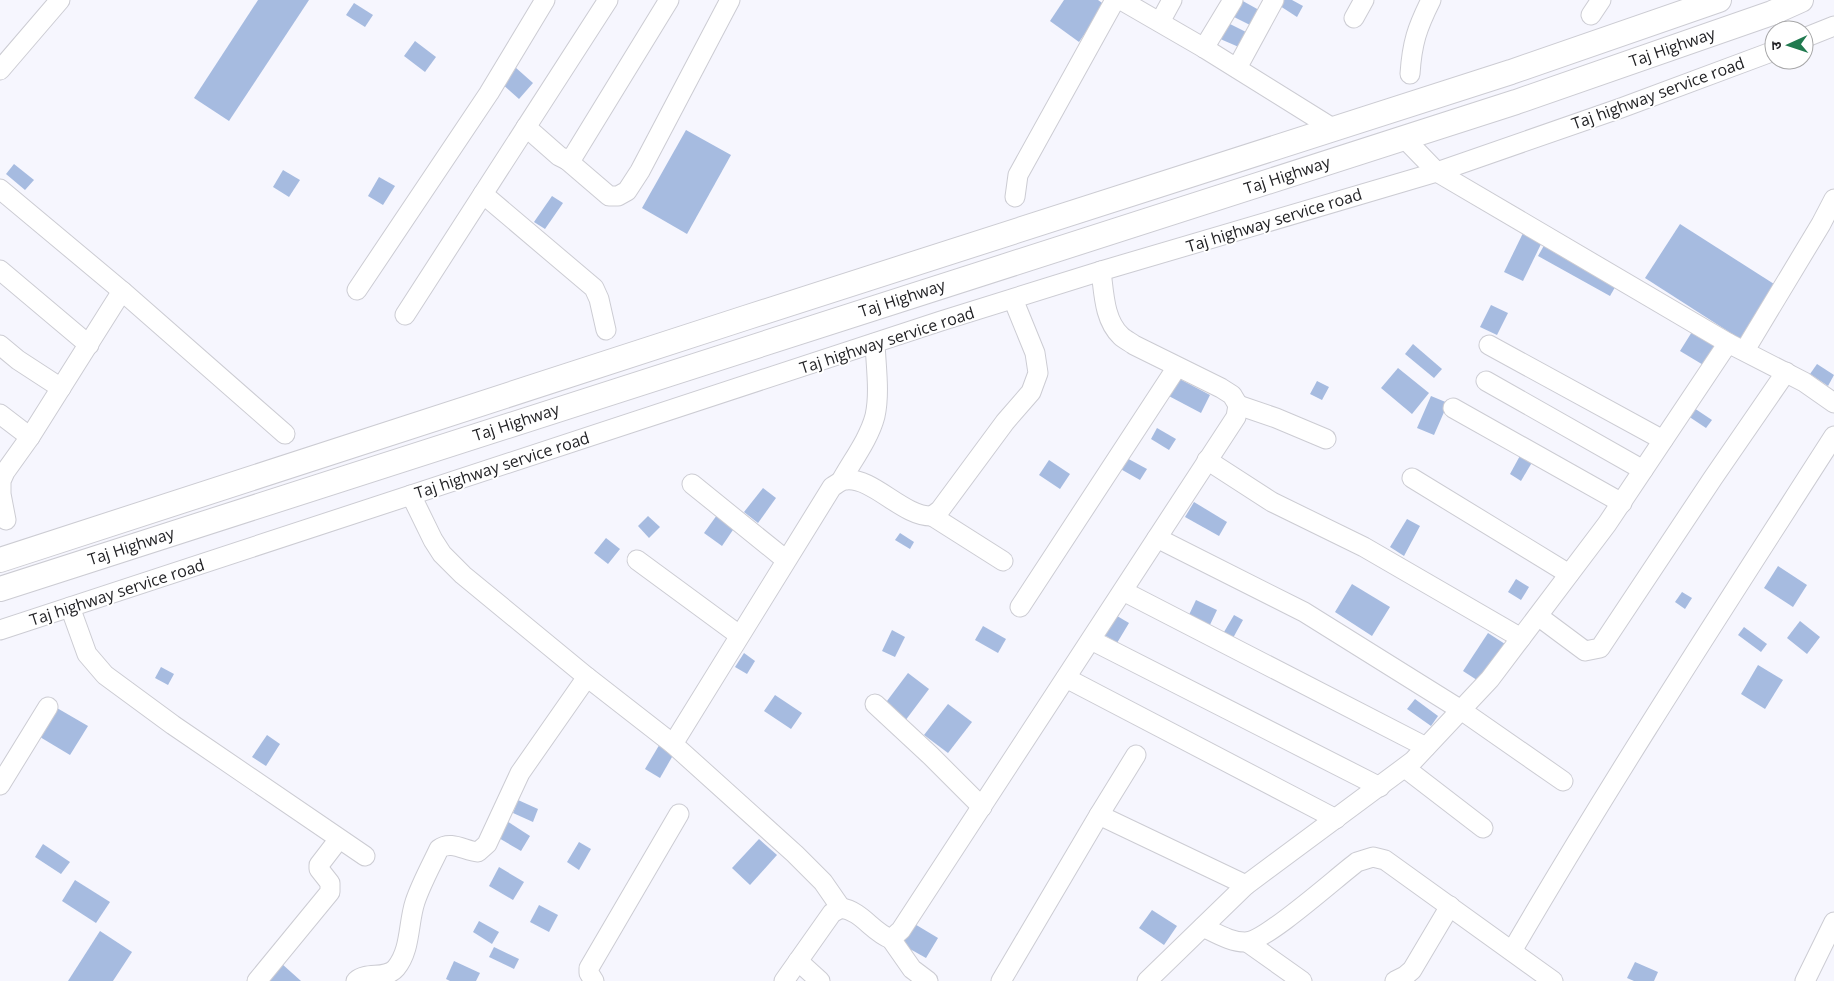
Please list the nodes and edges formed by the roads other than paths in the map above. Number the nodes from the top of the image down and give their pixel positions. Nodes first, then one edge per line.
1 (60, 0) edge
2 (545, 0) edge
3 (608, 0) edge
4 (670, 0) edge
5 (730, 0) edge
6 (1115, 0) edge
7 (1121, 0) edge
8 (1172, 0) edge
9 (1233, 0) edge
10 (1274, 0) edge
11 (1364, 0) edge
12 (1431, 0) edge
13 (1719, 0) edge
14 (1801, 0) edge
15 (1354, 18) dead end
16 (1160, 22) junction
17 (1834, 26) edge
18 (1814, 34) edge
19 (1204, 48) junction
20 (1764, 55) edge
21 (1237, 68) junction
22 (0, 70) edge
23 (1410, 74) dead end
24 (526, 128) junction
25 (1334, 129) junction
26 (1404, 137) junction
27 (568, 160) junction
28 (1437, 172) junction
29 (0, 189) edge
30 (483, 194) junction
31 (1015, 197) dead end
32 (1834, 199) edge
33 (0, 270) edge
34 (1101, 272) junction
35 (357, 290) dead end
36 (122, 291) junction
37 (1013, 299) junction
38 (405, 314) dead end
39 (606, 330) dead end
40 (875, 343) junction
41 (0, 345) edge
42 (89, 345) junction
43 (1489, 345) dead end
44 (1736, 346) junction
45 (1177, 367) junction
46 (1786, 372) junction
47 (1486, 381) dead end
48 (61, 388) junction
49 (1834, 403) edge
50 (1238, 405) junction
51 (1452, 408) dead end
52 (0, 414) edge
53 (285, 434) dead end
54 (1834, 436) edge
55 (30, 437) junction
56 (1326, 438) dead end
57 (1663, 440) junction
58 (1207, 460) junction
59 (1643, 470) junction
60 (1412, 478) dead end
61 (0, 481) edge
62 (841, 481) junction
63 (692, 484) dead end
64 (411, 495) junction
65 (1622, 503) junction
66 (932, 516) junction
67 (6, 520) dead end
68 (1157, 538) junction
69 (0, 560) edge
70 (637, 560) dead end
71 (786, 560) junction
72 (1003, 561) dead end
73 (1569, 574) junction
74 (0, 589) edge
75 (1123, 591) junction
76 (70, 607) junction
77 (1020, 607) dead end
78 (1538, 616) junction
79 (0, 630) edge
80 (739, 635) junction
81 (1521, 638) junction
82 (1091, 640) junction
83 (587, 677) junction
84 (1066, 678) junction
85 (875, 704) dead end
86 (48, 707) dead end
87 (1461, 710) junction
88 (673, 744) junction
89 (1426, 747) junction
90 (1136, 755) dead end
91 (1405, 768) junction
92 (1562, 781) dead end
93 (0, 785) edge
94 (1380, 788) junction
95 (982, 807) junction
96 (679, 814) dead end
97 (1099, 815) junction
98 (1336, 819) junction
99 (1483, 828) dead end
100 (338, 839) junction
101 (364, 856) dead end
102 (1246, 885) junction
103 (1450, 906) junction
104 (842, 908) junction
105 (1834, 922) edge
106 (1203, 927) junction
107 (891, 939) junction
108 (1247, 942) junction
109 (1512, 951) junction
110 (798, 961) junction
111 (1415, 975) edge
112 (257, 981) edge
113 (356, 981) edge
114 (594, 981) edge
115 (784, 981) edge
116 (820, 981) edge
117 (928, 981) edge
118 (1001, 981) edge
119 (1147, 981) edge
120 (1302, 981) edge
121 (1395, 981) edge
122 (1553, 981) edge
123 (1805, 981) edge

1 - 22 street
2 - 35 street
3 - 24 street
4 - 27 street
5 - 27 street
6 - 31 street
7 - 16 street
8 - 16 street
9 - 19 street
10 - 21 street
11 - 15 street
12 - 23 street
13 - 25 main road
14 - 26 main road, Taj Highway
16 - 19 street
17 - 18 street
19 - 21 street
20 - 28 street, Taj highway service road
21 - 25 street
24 - 27 street
24 - 30 street
25 - 69 main road
26 - 28 street
26 - 74 main road, Taj Highway
28 - 34 street, Taj highway service road
28 - 44 street
29 - 36 street
30 - 38 street
30 - 39 street
32 - 44 street
33 - 42 street
34 - 37 street, Taj highway service road
34 - 45 street
36 - 42 street
36 - 53 street
37 - 40 street, Taj highway service road
37 - 66 street
40 - 62 street
40 - 64 street, Taj highway service road
41 - 48 street
42 - 48 street
43 - 57 street
44 - 46 street
44 - 57 street
45 - 50 street
45 - 77 street
46 - 49 street
46 - 78 street
47 - 59 street
48 - 55 street
50 - 56 street
50 - 58 street
51 - 65 street
52 - 55 street
54 - 109 street
55 - 61 street
57 - 59 street
58 - 68 street
58 - 81 street
59 - 65 street
60 - 73 street
61 - 67 street
62 - 66 street
62 - 71 street
63 - 71 street
64 - 76 street, Taj highway service road
64 - 83 street
65 - 73 street
66 - 72 street
68 - 75 street
68 - 87 street
70 - 80 street
71 - 80 street
73 - 78 street
75 - 82 street
75 - 89 street
76 - 79 street, Taj highway service road
76 - 100 street
78 - 81 street
80 - 88 street
81 - 87 street
82 - 84 street
82 - 94 street
83 - 88 street
83 - 113 street
84 - 95 street
84 - 98 street
85 - 95 street
86 - 93 street
87 - 89 street
87 - 92 street
88 - 104 street
89 - 91 street
90 - 97 street
91 - 94 street
91 - 99 street
94 - 98 street
95 - 107 street
96 - 114 street
97 - 102 street
97 - 118 street
98 - 102 street
100 - 101 street
100 - 112 street
102 - 106 street
103 - 108 street
103 - 109 street
103 - 111 street
104 - 107 street
104 - 110 street
105 - 123 street
106 - 108 street
106 - 119 street
107 - 117 street
108 - 120 street
109 - 122 street
110 - 115 street
110 - 116 street
111 - 121 street

